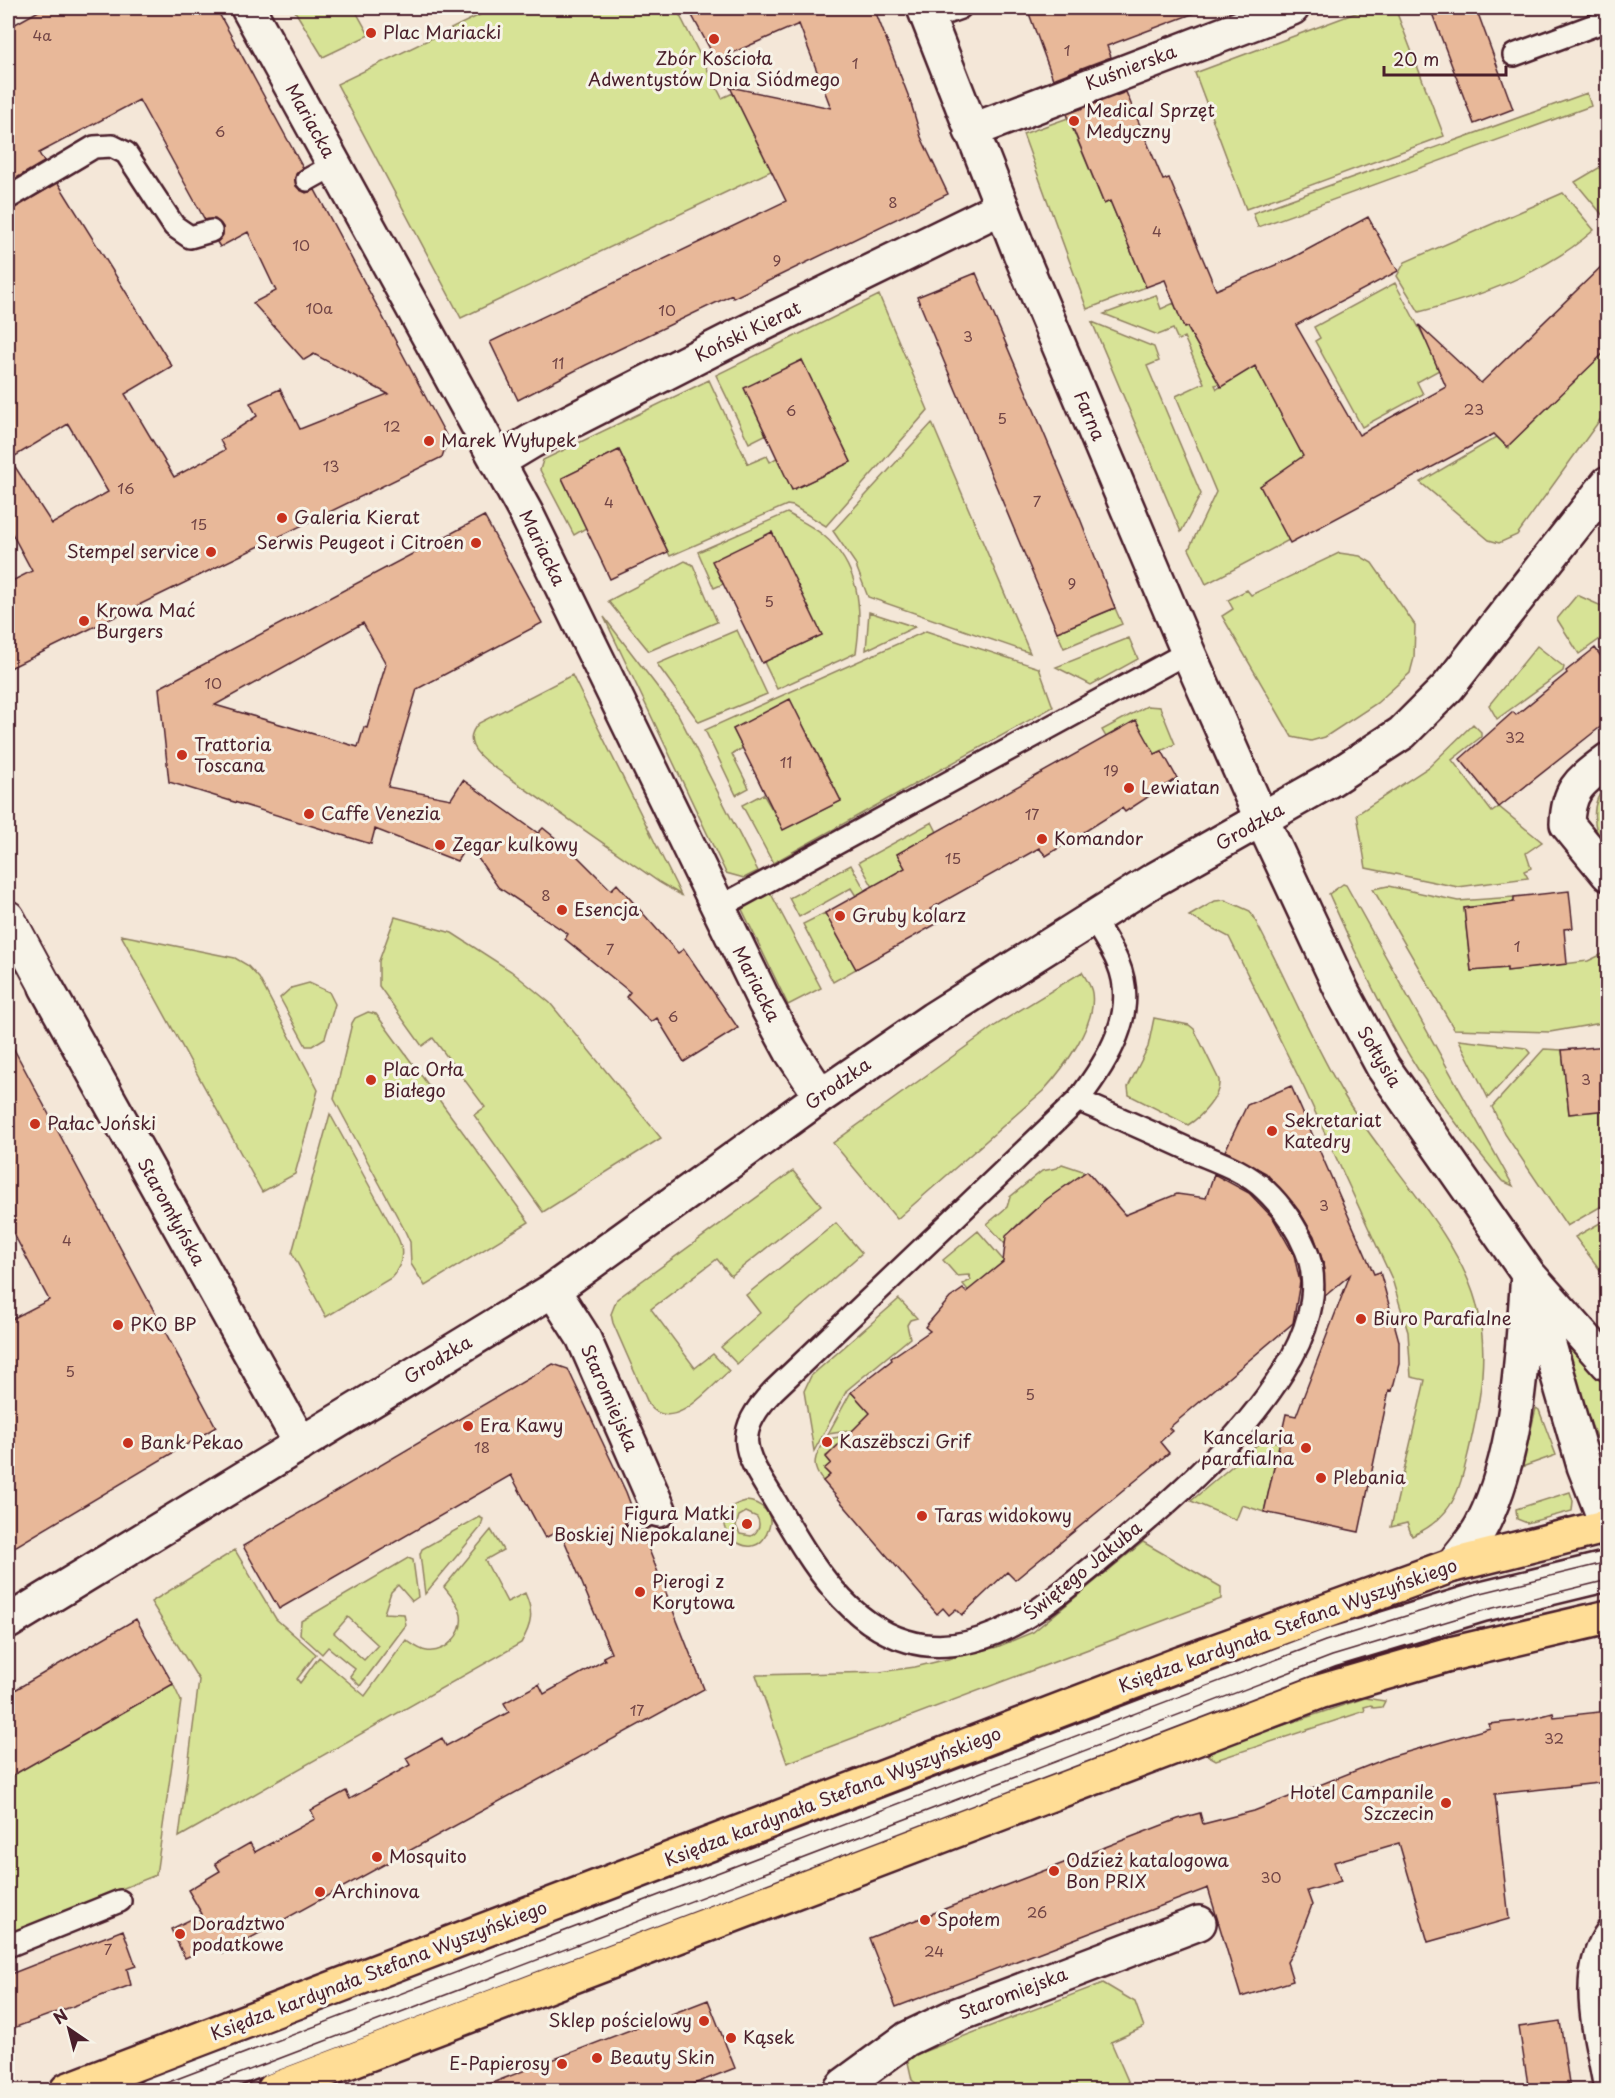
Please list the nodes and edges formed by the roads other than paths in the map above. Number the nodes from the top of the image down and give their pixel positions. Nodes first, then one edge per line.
1 (248, 8) edge
2 (960, 8) edge
3 (1292, 8) edge
4 (927, 13) edge
5 (1608, 20) edge
6 (1514, 55) dead end
7 (971, 131) junction
8 (8, 198) edge
9 (1002, 207) junction
10 (211, 231) dead end
11 (497, 462) junction
12 (1608, 483) edge
13 (1188, 652) junction
14 (1608, 760) edge
15 (1262, 820) junction
16 (1608, 874) edge
17 (718, 908) junction
18 (8, 917) edge
19 (1093, 918) junction
20 (46, 987) joint
21 (821, 1096) junction
22 (1078, 1100) junction
23 (1528, 1274) junction
24 (552, 1290) junction
25 (1608, 1364) edge
26 (301, 1444) junction
27 (648, 1515) dead end
28 (1607, 1527) edge
29 (1608, 1562) edge
30 (1454, 1565) junction
31 (1608, 1580) edge
32 (1436, 1605) junction
33 (1608, 1617) edge
34 (8, 1622) edge
35 (1313, 1634) junction
36 (1177, 1665) junction
37 (1210, 1684) junction
38 (1284, 1705) junction
39 (1051, 1763) junction
40 (120, 1901) dead end
41 (1199, 1923) dead end
42 (1608, 1929) edge
43 (8, 1946) edge
44 (67, 2091) edge
45 (147, 2091) edge
46 (197, 2091) edge
47 (274, 2091) edge
48 (840, 2091) edge
49 (1605, 2091) edge

1 - 11 street, Mariacka
2 - 4 lane
3 - 7 street, Kuśnierska
4 - 7 street, Farna
5 - 6 lane
7 - 9 street, Farna
8 - 10 lane
9 - 11 street, Koński Kierat
9 - 13 street, Farna
11 - 17 street, Mariacka
12 - 15 street, Grodzka
13 - 15 street, Farna
13 - 17 lane
14 - 16 street
15 - 19 street, Grodzka
15 - 23 street, Sołtysia
17 - 21 street, Mariacka
18 - 20 street, Staromłyńska
19 - 21 street, Grodzka
19 - 22 lane, Świętego Jakuba
20 - 26 street, Staromłyńska
21 - 24 street, Grodzka
22 - 22 lane, Świętego Jakuba
23 - 25 street, Sołtysia
23 - 28 street, Sołtysia
23 - 30 street
24 - 26 street, Grodzka
24 - 27 street, Staromiejska
26 - 34 street, Grodzka
28 - 30 main road, Księdza kardynała Stefana Wyszyńskiego
29 - 32 lane
30 - 35 lane
30 - 36 main road, Księdza kardynała Stefana Wyszyńskiego
31 - 39 lane
32 - 35 lane
32 - 37 lane
33 - 38 main road
35 - 36 lane
35 - 37 lane
36 - 44 main road, Księdza kardynała Stefana Wyszyńskiego
37 - 45 lane
38 - 39 lane
38 - 47 main road
39 - 46 lane
40 - 43 lane
41 - 48 street, Staromiejska
42 - 49 lane

